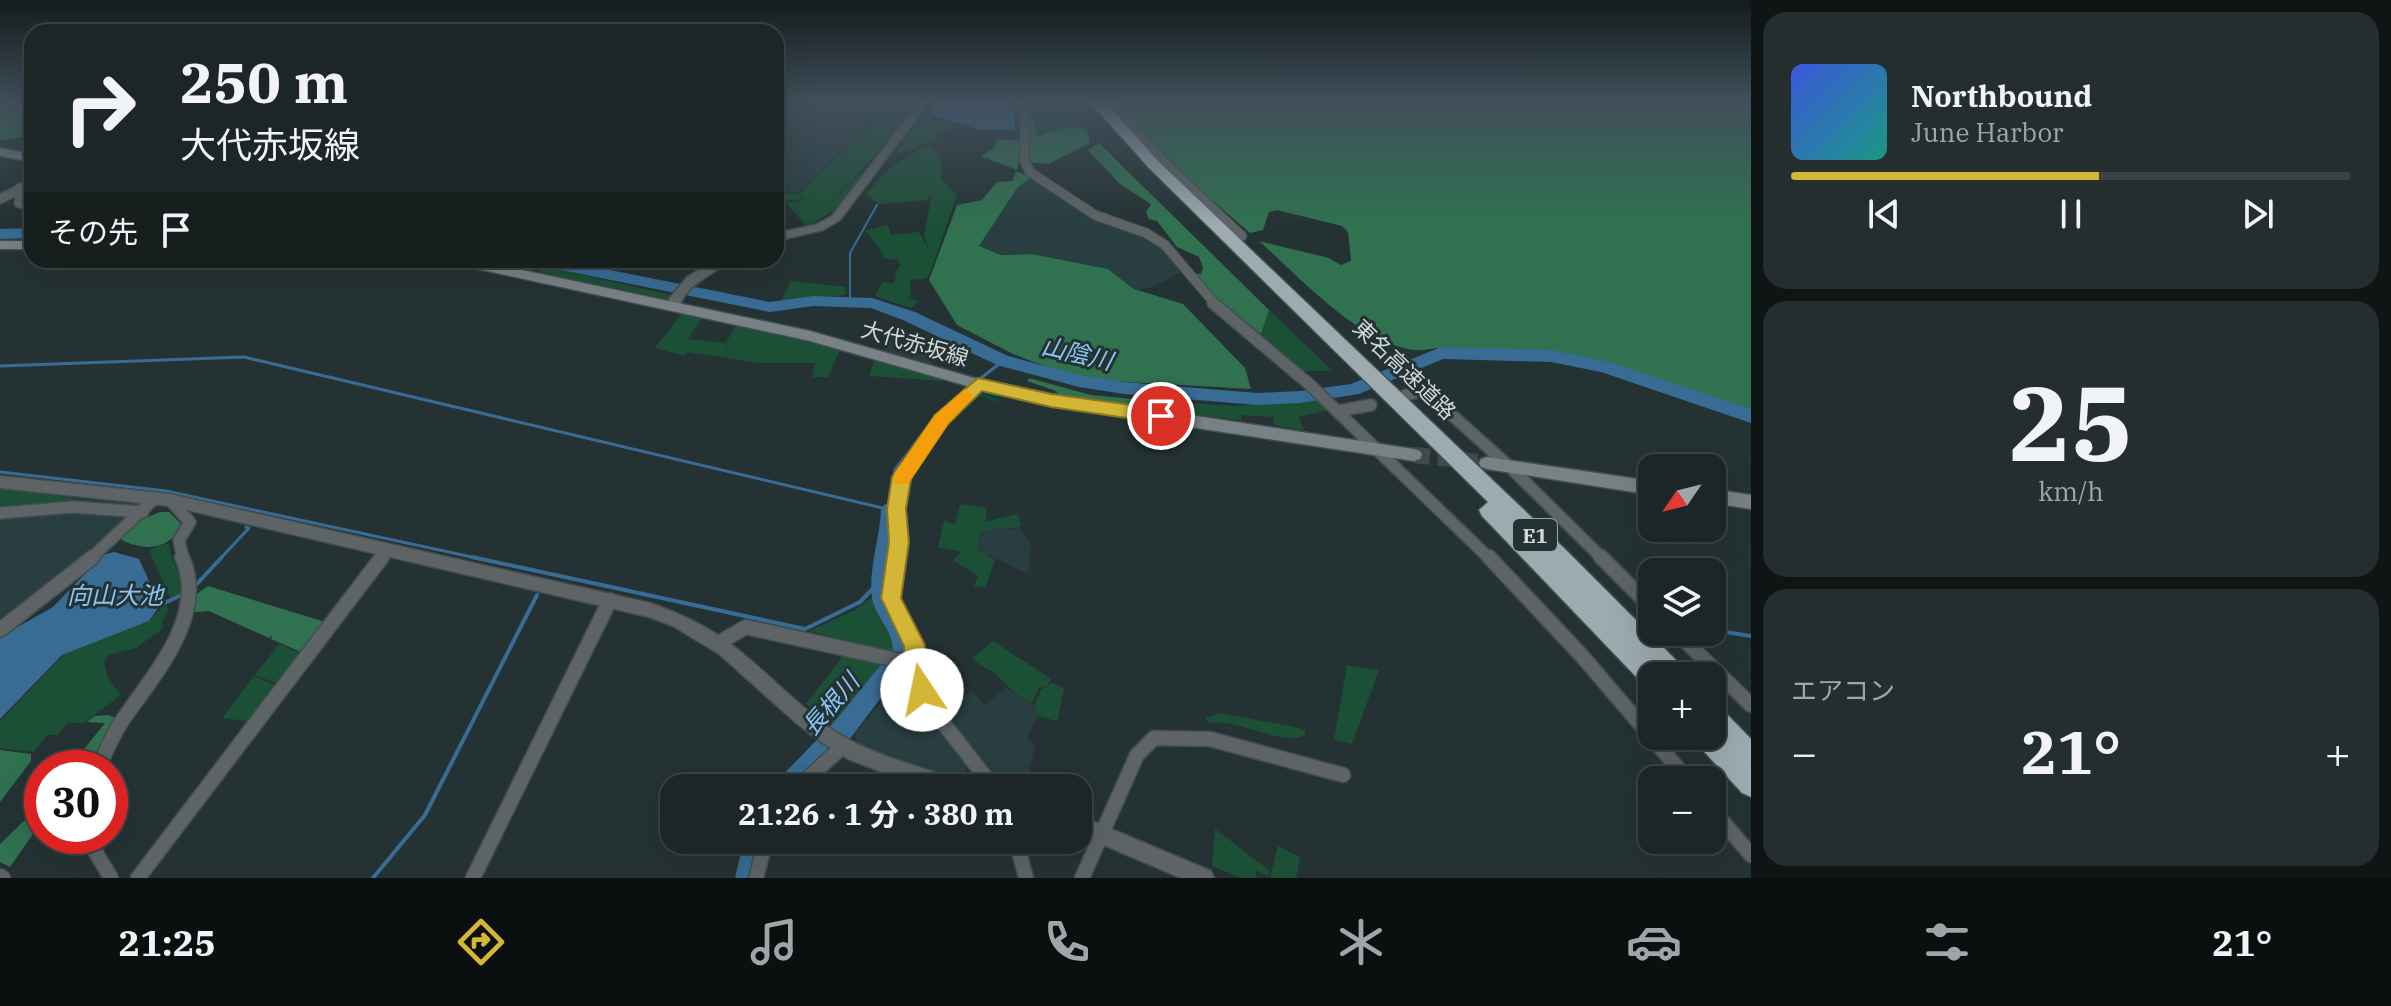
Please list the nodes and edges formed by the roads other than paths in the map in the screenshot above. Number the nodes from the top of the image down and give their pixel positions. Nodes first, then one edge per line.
1 (893, 143) edge
2 (1025, 143) edge
3 (1122, 143) edge
4 (1135, 143) edge
5 (1147, 143) edge
6 (0, 152) edge
7 (24, 156) edge
8 (24, 186) edge
9 (20, 188) junction
10 (0, 199) edge
11 (24, 205) edge
12 (784, 235) edge
13 (1242, 236) dead end
14 (0, 245) edge
15 (24, 245) edge
16 (497, 268) edge
17 (712, 268) edge
18 (675, 302) junction
19 (1355, 368) junction
20 (978, 384) junction
21 (1387, 399) junction
22 (1336, 409) junction
23 (1378, 450) junction
24 (1414, 455) tunnel mouth
25 (1487, 463) tunnel mouth
26 (1511, 468) junction
27 (0, 482) edge
28 (1638, 486) edge
29 (1726, 498) edge
30 (1751, 502) edge
31 (156, 504) junction
32 (0, 513) edge
33 (387, 551) junction
34 (1638, 594) edge
35 (610, 600) junction
36 (0, 630) edge
37 (720, 642) junction
38 (1690, 646) edge
39 (1639, 662) edge
40 (1660, 662) edge
41 (911, 664) junction
42 (1751, 705) edge
43 (1726, 731) edge
44 (835, 741) junction
45 (107, 750) edge
46 (1720, 750) edge
47 (1751, 757) edge
48 (1676, 766) edge
49 (808, 774) edge
50 (905, 774) edge
51 (983, 774) edge
52 (1343, 775) dead end
53 (1751, 784) edge
54 (1726, 826) edge
55 (1092, 830) edge
56 (1103, 834) junction
57 (97, 854) edge
58 (762, 854) edge
59 (1020, 854) edge
60 (1751, 855) edge
61 (111, 878) edge
62 (138, 878) edge
63 (473, 878) edge
64 (756, 878) edge
65 (1026, 878) edge
66 (1082, 878) edge
67 (1204, 878) edge

1 - 12 street
2 - 22 street
3 - 19 highway, 東名高速道路 / E1
4 - 19 highway, 東名高速道路 / E1
5 - 13 street
6 - 7 main road
8 - 9 street
9 - 10 street
9 - 11 street
14 - 15 main road
16 - 18 main road, 大代赤坂線
17 - 18 street
18 - 20 main road, 大代赤坂線
19 - 21 highway, 東名高速道路 / E1
20 - 23 main road, 大代赤坂線
20 - 41 street
21 - 22 street
21 - 26 street
21 - 39 highway, 東名高速道路 / E1
21 - 40 highway, 東名高速道路 / E1
22 - 23 street
23 - 24 main road, 大代赤坂線
23 - 48 street
25 - 26 main road
26 - 28 main road
26 - 34 street
27 - 31 street
29 - 30 main road
31 - 32 street
31 - 33 street
31 - 36 street
31 - 45 street
33 - 35 street
33 - 62 street
35 - 37 street
35 - 63 street
37 - 41 street
37 - 44 street
38 - 42 street
41 - 51 street
43 - 47 highway
44 - 49 street
44 - 50 street
46 - 53 highway
52 - 56 street
54 - 60 street
55 - 56 street
56 - 66 street
56 - 67 street
57 - 61 street
58 - 64 street
59 - 65 street

